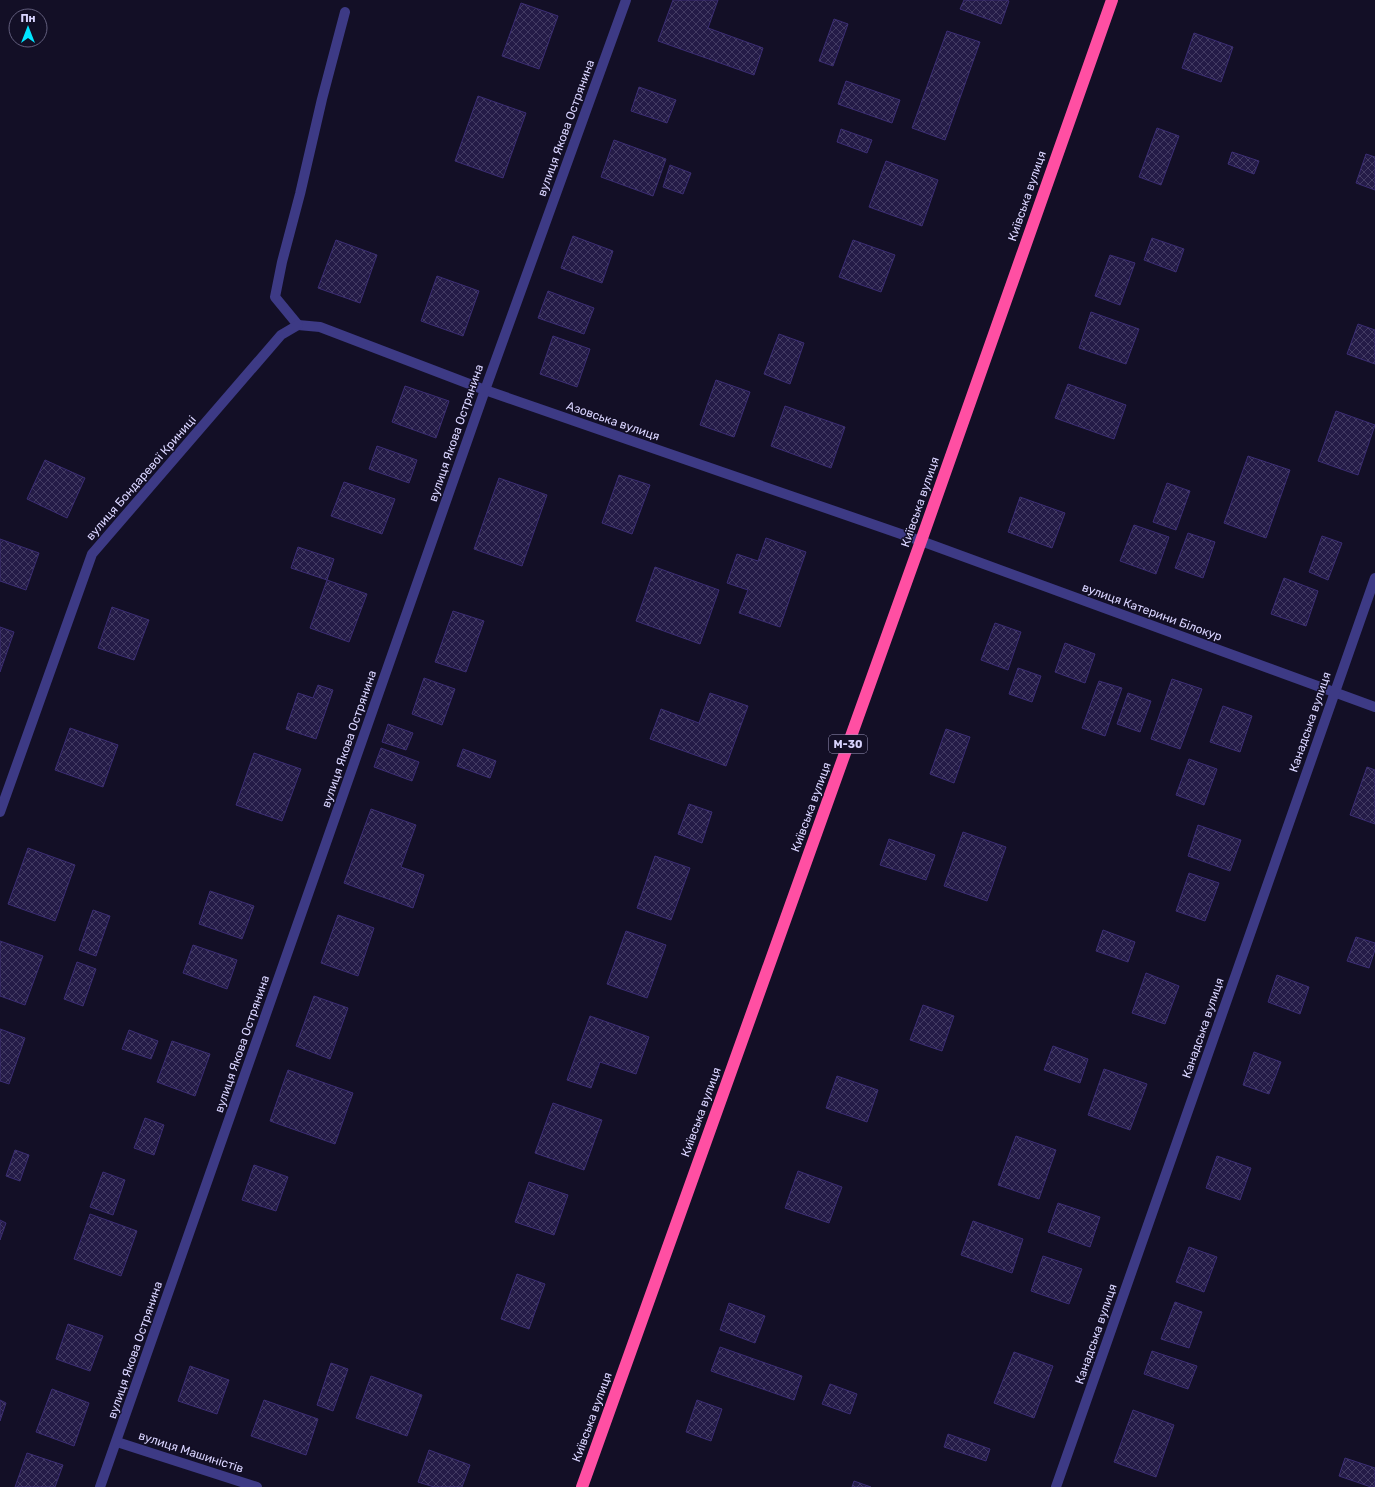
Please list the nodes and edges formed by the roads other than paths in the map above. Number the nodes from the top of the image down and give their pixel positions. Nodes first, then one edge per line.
1 (626, 0) edge
2 (1112, 0) edge
3 (345, 12) dead end
4 (298, 325) junction
5 (485, 390) junction
6 (921, 541) junction
7 (1375, 578) edge
8 (1334, 693) junction
9 (1375, 707) edge
10 (0, 812) edge
11 (117, 1442) junction
12 (100, 1487) edge
13 (257, 1487) edge
14 (582, 1487) edge
15 (1056, 1487) edge

1 - 5 street, вулиця Якова Острянина
2 - 6 highway, Київська вулиця / М-30
3 - 4 street
4 - 5 street, Азовська вулиця
4 - 10 street, вулиця Бондаревої Криниці
5 - 6 street, Азовська вулиця
5 - 11 street, вулиця Якова Острянина
6 - 8 street, вулиця Катерини Білокур
6 - 14 highway, Київська вулиця / М-30
7 - 8 street, Канадська вулиця
8 - 9 street, вулиця Катерини Білокур
8 - 15 street, Канадська вулиця
11 - 12 street, вулиця Якова Острянина
11 - 13 street, вулиця Машиністів

